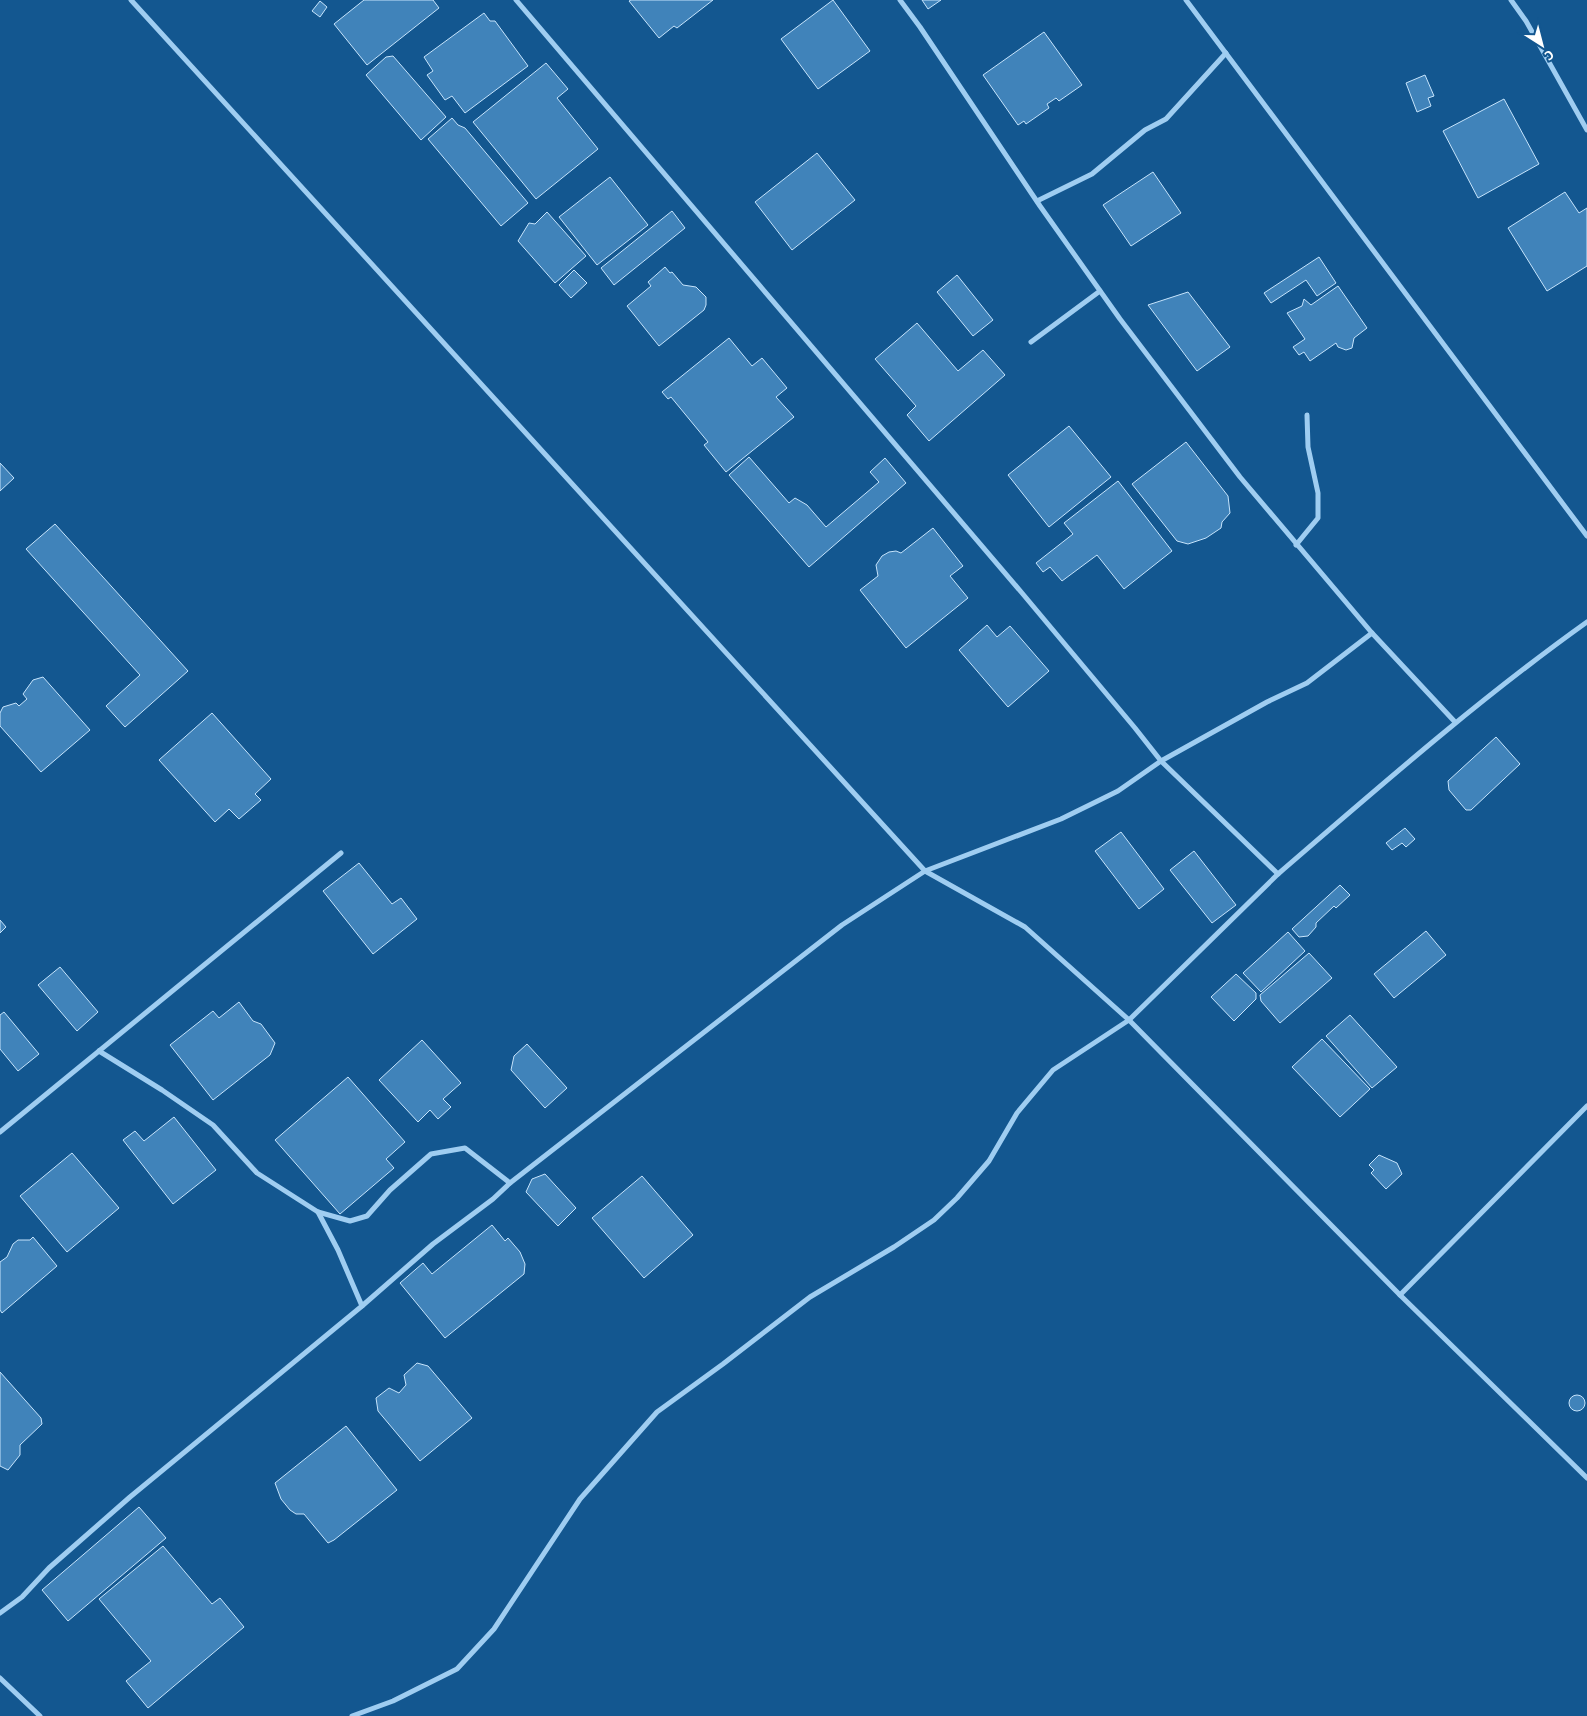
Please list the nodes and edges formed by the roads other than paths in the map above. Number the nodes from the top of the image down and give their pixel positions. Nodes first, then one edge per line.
1 (130, 0) edge
2 (516, 0) edge
3 (900, 0) edge
4 (1186, 0) edge
5 (1511, 0) edge
6 (1226, 53) junction
7 (1587, 130) edge
8 (1037, 201) junction
9 (1100, 291) junction
10 (1031, 342) dead end
11 (1307, 415) dead end
12 (1587, 536) edge
13 (1296, 545) junction
14 (1587, 622) edge
15 (1372, 633) junction
16 (1455, 722) junction
17 (1161, 761) junction
18 (341, 854) dead end
19 (925, 871) junction
20 (1278, 874) junction
21 (1129, 1020) junction
22 (99, 1051) junction
23 (1587, 1106) edge
24 (0, 1132) edge
25 (510, 1183) junction
26 (318, 1212) junction
27 (1400, 1295) junction
28 (362, 1306) junction
29 (1587, 1478) edge
30 (0, 1613) edge
31 (0, 1678) edge
32 (40, 1716) edge
33 (352, 1716) edge

1 - 19 street
2 - 17 street
3 - 8 street
4 - 6 street
5 - 7 street
6 - 8 street
6 - 12 street
8 - 9 street
9 - 10 street
9 - 13 street
11 - 13 street
13 - 15 street
14 - 16 street
15 - 16 street
15 - 17 street
16 - 20 street
17 - 19 street
17 - 20 street
18 - 22 street
19 - 21 street
19 - 25 street
20 - 21 street
21 - 27 street
21 - 33 street
22 - 24 street
22 - 26 street
23 - 27 street
25 - 26 street
25 - 28 street
26 - 28 street
27 - 29 street
28 - 30 street
31 - 32 street

